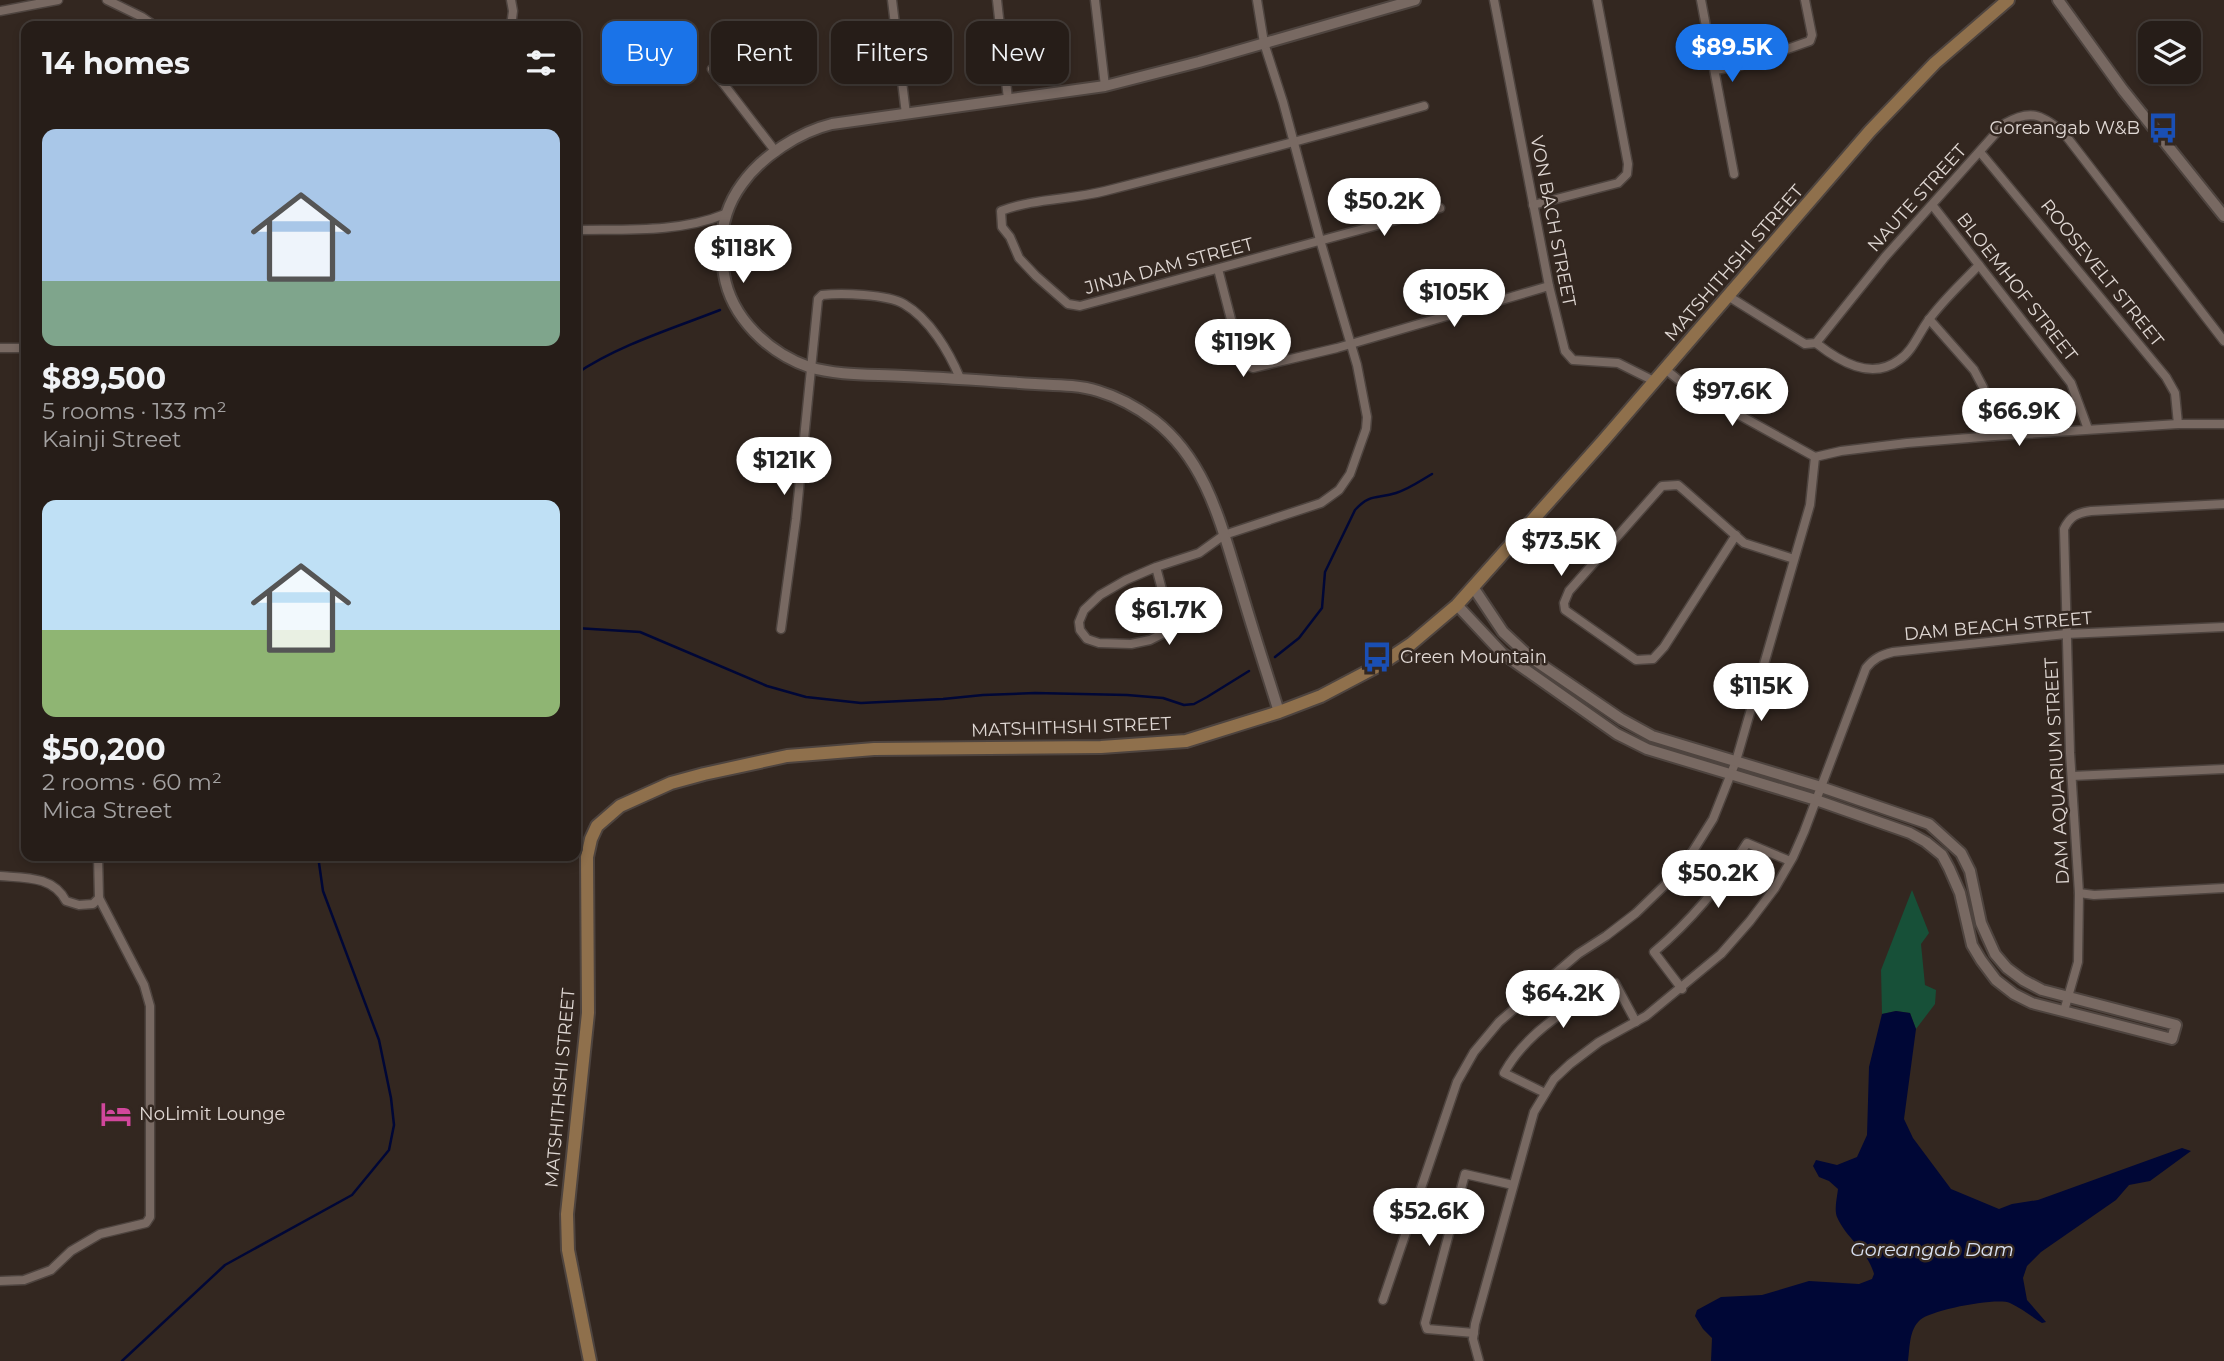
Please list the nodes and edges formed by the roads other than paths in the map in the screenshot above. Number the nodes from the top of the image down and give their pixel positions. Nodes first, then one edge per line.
1 (58, 0) edge
2 (107, 0) edge
3 (511, 0) edge
4 (892, 0) edge
5 (997, 0) edge
6 (1094, 0) edge
7 (1257, 0) edge
8 (1411, 0) edge
9 (1494, 0) edge
10 (1597, 0) edge
11 (1701, 0) edge
12 (1805, 0) edge
13 (2008, 0) edge
14 (2058, 0) edge
15 (0, 10) edge
16 (148, 21) edge
17 (512, 21) edge
18 (1264, 43) junction
19 (1715, 70) junction
20 (724, 84) edge
21 (1105, 86) junction
22 (1008, 99) junction
23 (1424, 106) dead end
24 (906, 114) junction
25 (1294, 143) junction
26 (776, 152) junction
27 (1980, 152) junction
28 (1734, 174) dead end
29 (1533, 205) junction
30 (1933, 206) junction
31 (1440, 208) dead end
32 (725, 214) junction
33 (2224, 216) edge
34 (581, 230) edge
35 (1320, 240) junction
36 (1979, 265) junction
37 (1218, 269) junction
38 (1549, 286) junction
39 (1728, 296) junction
40 (1929, 319) junction
41 (2224, 341) edge
42 (1351, 343) junction
43 (1816, 343) junction
44 (0, 348) edge
45 (21, 348) edge
46 (812, 368) junction
47 (1665, 369) junction
48 (960, 378) junction
49 (1654, 381) junction
50 (2178, 424) junction
51 (2224, 424) edge
52 (2088, 429) junction
53 (1994, 436) junction
54 (1815, 457) junction
55 (2224, 504) edge
56 (1224, 535) junction
57 (1736, 535) junction
58 (1794, 559) junction
59 (1156, 567) junction
60 (1473, 587) junction
61 (1457, 605) junction
62 (2224, 627) edge
63 (782, 629) dead end
64 (2066, 634) junction
65 (1279, 712) junction
66 (1736, 761) junction
67 (2224, 769) edge
68 (1731, 775) junction
69 (2071, 776) junction
70 (1821, 787) junction
71 (1816, 800) junction
72 (98, 861) edge
73 (1790, 861) junction
74 (0, 876) edge
75 (2224, 888) edge
76 (2079, 893) junction
77 (99, 898) junction
78 (1682, 989) junction
79 (2070, 996) junction
80 (2064, 1011) junction
81 (1636, 1022) junction
82 (1545, 1093) junction
83 (1513, 1185) junction
84 (0, 1280) edge
85 (1383, 1300) dead end
86 (1474, 1333) junction
87 (590, 1361) edge
88 (1479, 1361) edge

1 - 15 street
2 - 16 street
3 - 17 street
4 - 24 street
5 - 22 street
6 - 21 street
7 - 18 street
8 - 18 street
9 - 29 street, VON BACH STREET
10 - 29 street
11 - 19 street
12 - 19 street
13 - 39 main road, MATSHITHSHI STREET
14 - 33 street
18 - 21 street
18 - 25 street
19 - 28 street
20 - 26 street
21 - 22 street
22 - 24 street
23 - 25 street
24 - 26 street
25 - 35 street
25 - 37 street, JINJA DAM STREET
26 - 32 street
27 - 30 street, NAUTE STREET
27 - 41 street, NAUTE STREET
27 - 50 street, ROOSEVELT STREET
29 - 38 street, VON BACH STREET
30 - 36 street, BLOEMHOF STREET
30 - 43 street, NAUTE STREET
31 - 35 street, JINJA DAM STREET
32 - 34 street
32 - 46 street
35 - 37 street, JINJA DAM STREET
35 - 42 street
36 - 40 street
36 - 52 street, BLOEMHOF STREET
37 - 42 street
38 - 42 street
38 - 49 street, VON BACH STREET
39 - 43 street
39 - 47 main road, MATSHITHSHI STREET
40 - 43 street
40 - 53 street
42 - 56 street
44 - 45 street
46 - 48 street
46 - 48 street
46 - 63 street
47 - 49 main road, MATSHITHSHI STREET
47 - 54 street
48 - 56 street
49 - 60 main road, MATSHITHSHI STREET
50 - 51 street
50 - 52 street
52 - 53 street
53 - 54 street
54 - 58 street
55 - 64 street, DAM AQUARIUM STREET
56 - 59 street
56 - 65 street
57 - 57 street
57 - 58 street
58 - 66 street
59 - 59 street
60 - 61 main road, MATSHITHSHI STREET
60 - 66 street
61 - 65 main road, MATSHITHSHI STREET
61 - 68 street
62 - 64 street, DAM BEACH STREET
64 - 69 street, DAM AQUARIUM STREET
64 - 70 street, DAM BEACH STREET
65 - 87 main road, MATSHITHSHI STREET
66 - 68 street
66 - 70 street
67 - 69 street
68 - 71 street
68 - 85 street
69 - 76 street, DAM AQUARIUM STREET
70 - 71 street, DAM BEACH STREET
70 - 79 street
71 - 73 street, DAM BEACH STREET
71 - 80 street
72 - 77 street
73 - 78 street, DAM BEACH STREET
73 - 78 street
74 - 77 street
75 - 76 street
76 - 79 street, DAM AQUARIUM STREET
77 - 84 street
78 - 81 street, DAM BEACH STREET
79 - 80 street, DAM AQUARIUM STREET
79 - 80 street
81 - 82 street, DAM BEACH STREET
81 - 82 street
82 - 83 street, DAM BEACH STREET
83 - 86 street, DAM BEACH STREET
83 - 86 street
86 - 88 street

